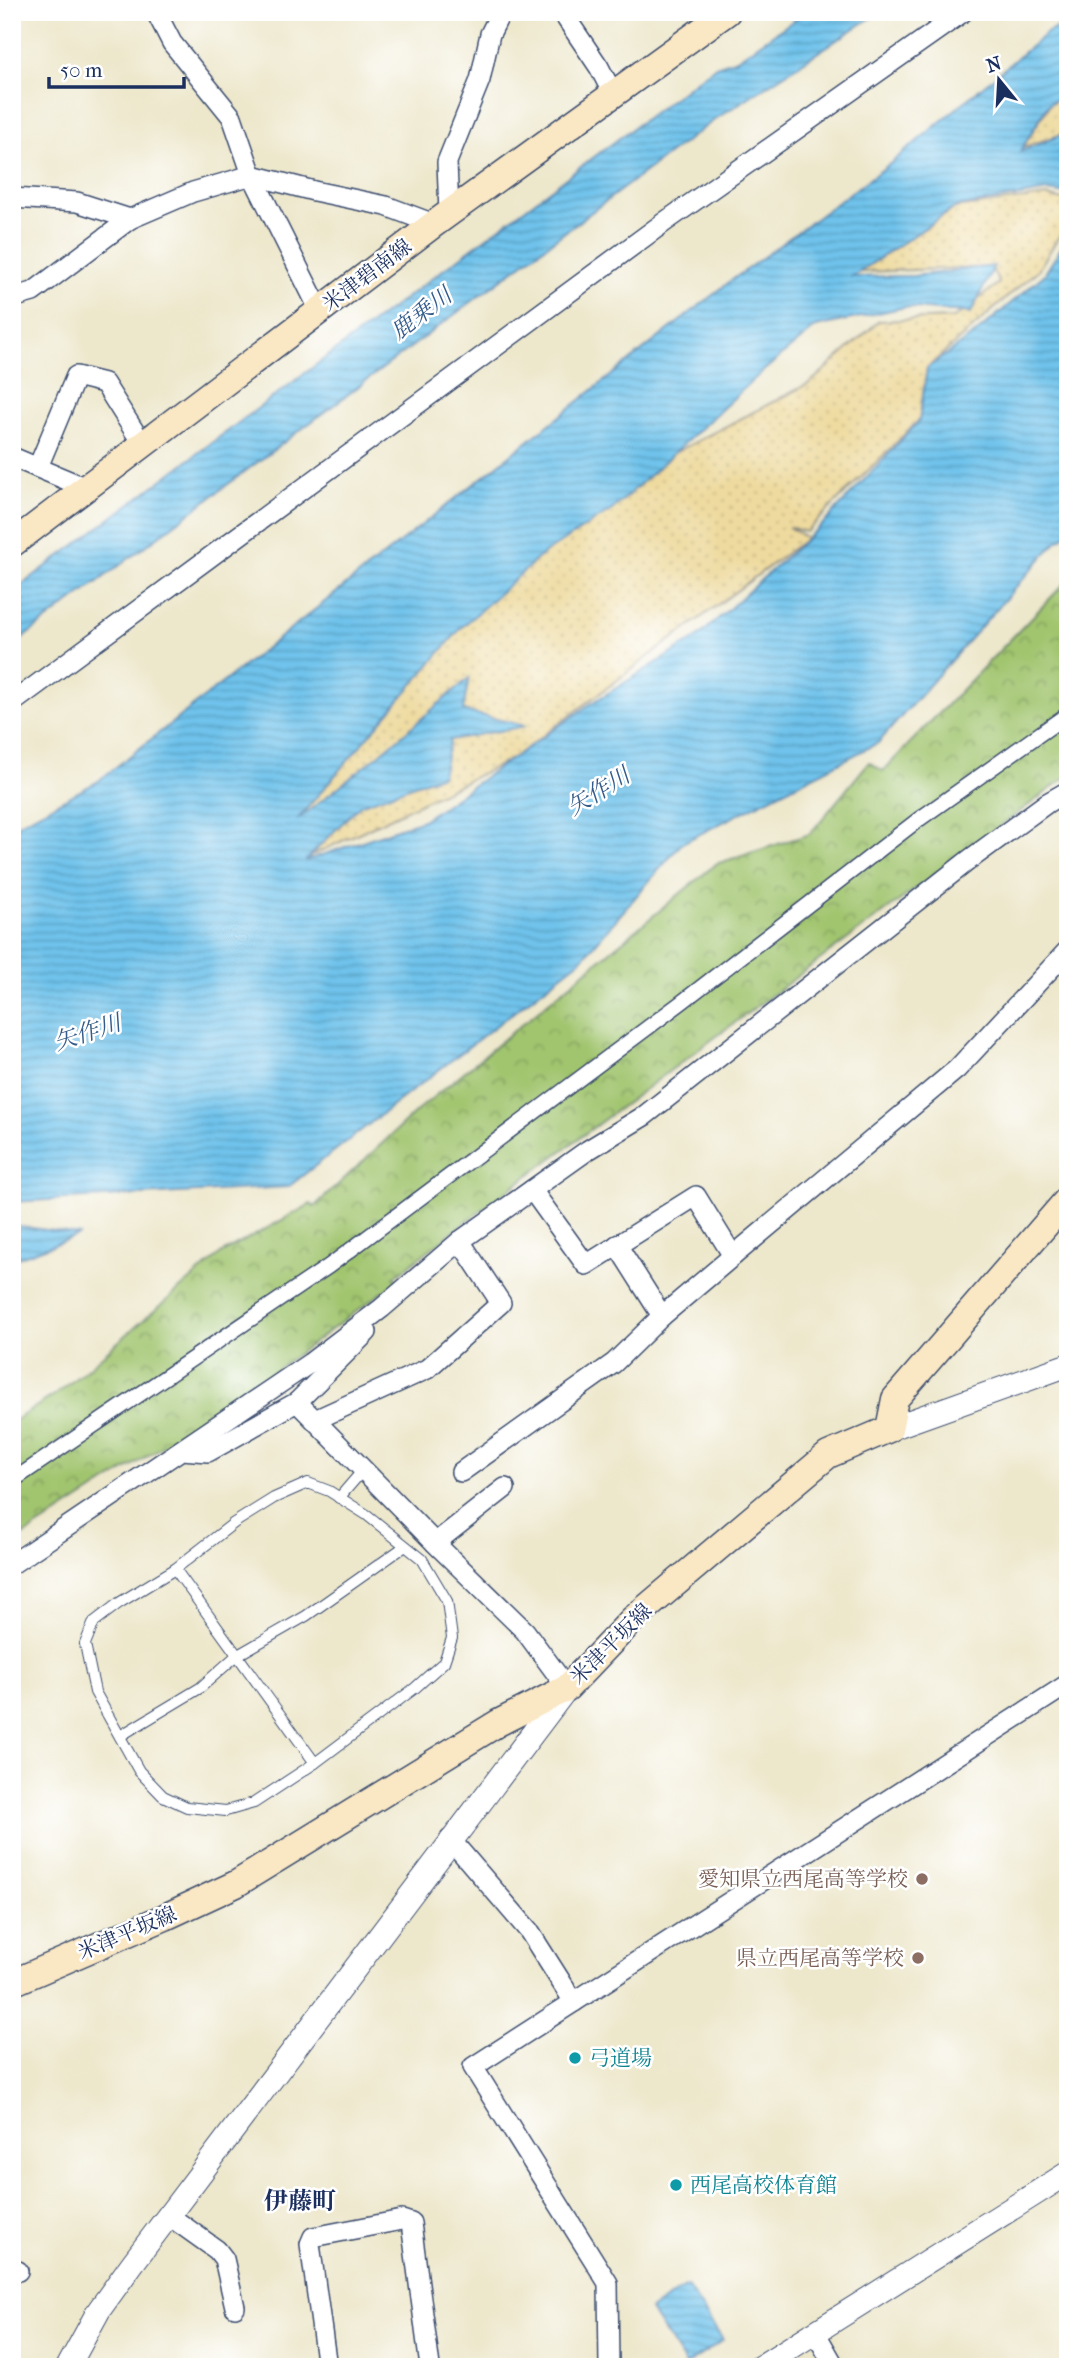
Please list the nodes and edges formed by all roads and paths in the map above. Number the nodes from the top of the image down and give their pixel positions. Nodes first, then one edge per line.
1 (156, 12) edge
2 (501, 12) edge
3 (562, 12) edge
4 (727, 12) edge
5 (963, 12) edge
6 (613, 94) junction
7 (252, 175) junction
8 (12, 198) edge
9 (130, 219) junction
10 (441, 219) junction
11 (12, 298) edge
12 (320, 311) junction
13 (143, 445) junction
14 (12, 457) edge
15 (38, 467) junction
16 (86, 488) junction
17 (12, 544) edge
18 (12, 703) edge
19 (1068, 714) edge
20 (1068, 791) edge
21 (1068, 950) edge
22 (533, 1190) junction
23 (1068, 1199) edge
24 (460, 1241) junction
25 (617, 1245) junction
26 (733, 1256) junction
27 (382, 1308) junction
28 (662, 1316) junction
29 (1068, 1365) edge
30 (297, 1402) junction
31 (315, 1420) junction
32 (889, 1429) junction
33 (182, 1450) junction
34 (363, 1469) junction
35 (461, 1472) dead end
36 (12, 1481) edge
37 (505, 1488) dead end
38 (339, 1498) junction
39 (435, 1543) junction
40 (404, 1547) junction
41 (12, 1564) edge
42 (175, 1569) junction
43 (236, 1656) junction
44 (1068, 1684) edge
45 (567, 1688) junction
46 (120, 1736) junction
47 (315, 1763) junction
48 (450, 1839) junction
49 (12, 1983) edge
50 (574, 2002) junction
51 (1065, 2180) edge
52 (168, 2215) junction
53 (235, 2307) dead end
54 (815, 2332) junction
55 (320, 2366) edge
56 (68, 2367) edge
57 (430, 2367) edge
58 (609, 2367) edge
59 (760, 2367) edge
60 (835, 2367) edge

1 - 7 street
2 - 10 street
3 - 6 street
4 - 6 main road, 米津碧南線
5 - 18 street
6 - 10 main road, 米津碧南線
7 - 9 street
7 - 10 street
7 - 12 street
8 - 9 street
9 - 11 street
10 - 12 main road, 米津碧南線
12 - 13 main road, 米津碧南線
13 - 15 street
13 - 16 main road, 米津碧南線
14 - 15 street
15 - 16 street
16 - 17 main road, 米津碧南線
19 - 36 street
20 - 22 street
21 - 26 street
22 - 24 street
22 - 25 street
23 - 32 main road
24 - 27 street
24 - 31 street
25 - 26 street
25 - 28 street
26 - 28 street
27 - 30 street
27 - 33 street
28 - 35 street
29 - 32 street
30 - 31 street
30 - 33 street
31 - 34 street
32 - 45 main road, 米津平坂線
33 - 41 street
34 - 38 lane
34 - 39 street
37 - 39 street
38 - 40 lane
38 - 42 lane
39 - 45 street
40 - 43 lane
40 - 47 lane
42 - 43 lane
42 - 46 lane
43 - 46 lane
43 - 47 lane
44 - 50 street
45 - 48 street
45 - 49 main road, 米津平坂線
46 - 47 lane
48 - 50 street
48 - 52 street
50 - 58 street
51 - 54 street
52 - 53 street
52 - 56 street
54 - 59 street
54 - 60 street
55 - 57 street

